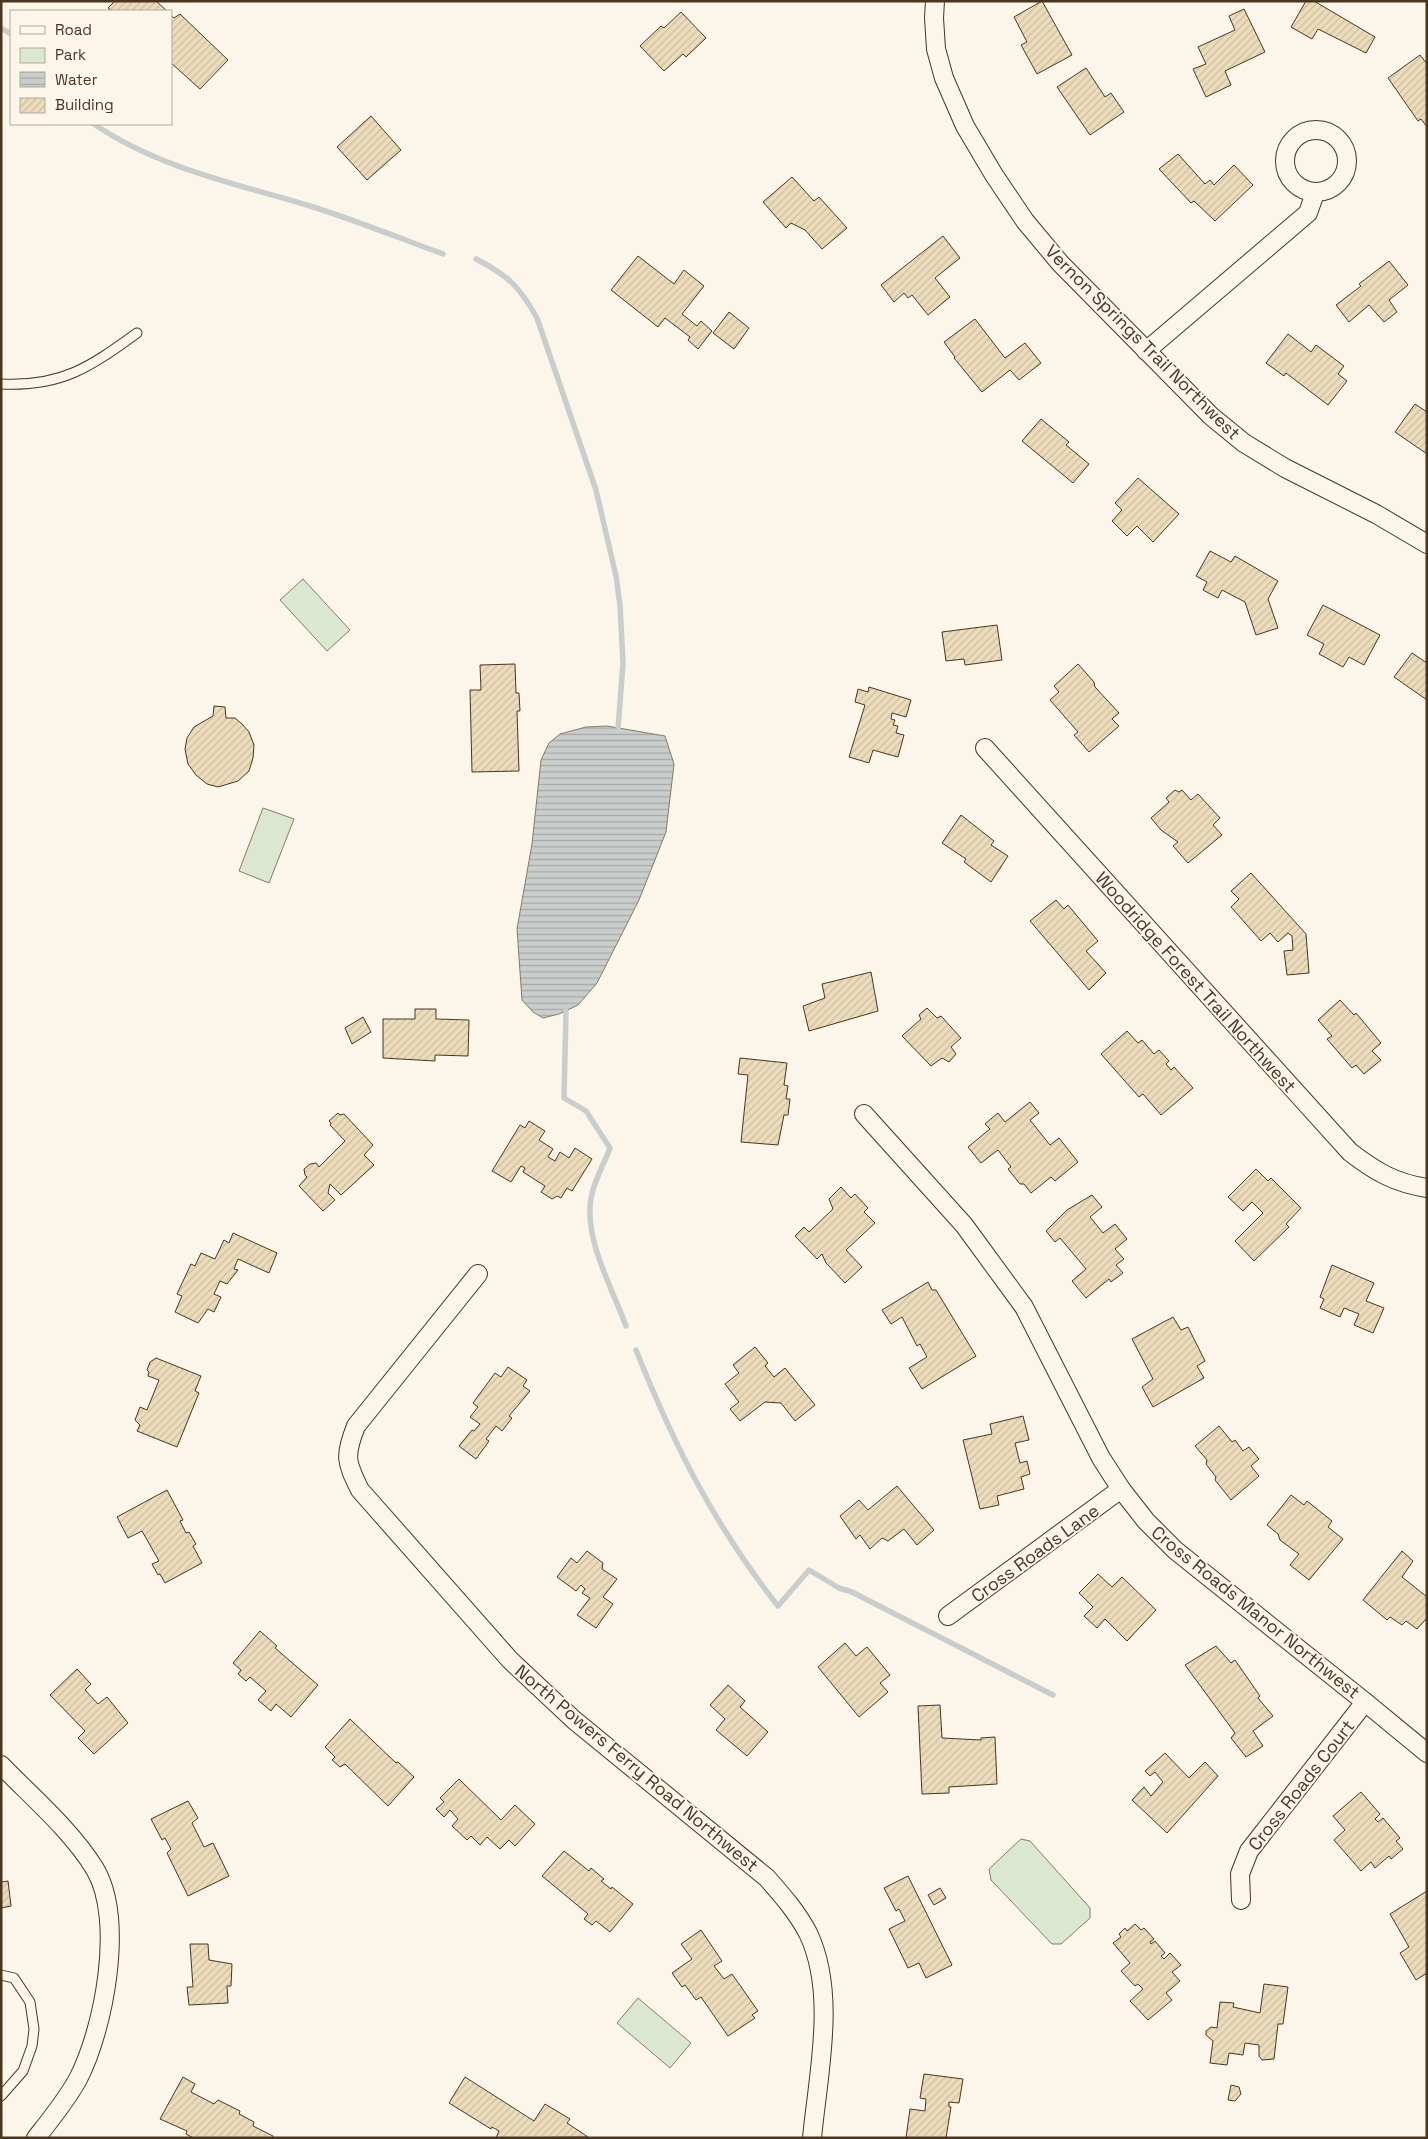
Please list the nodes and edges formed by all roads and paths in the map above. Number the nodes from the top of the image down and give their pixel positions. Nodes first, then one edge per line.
1 (935, 1) edge
2 (1315, 193) dead end
3 (137, 333) dead end
4 (1146, 351) junction
5 (1, 384) edge
6 (1427, 544) edge
7 (985, 748) dead end
8 (864, 1114) dead end
9 (1427, 1188) edge
10 (478, 1274) dead end
11 (1121, 1490) junction
12 (948, 1616) dead end
13 (1365, 1702) junction
14 (1427, 1754) edge
15 (1, 1765) edge
16 (1241, 1900) dead end
17 (1, 1975) edge
18 (1, 2096) edge
19 (36, 2138) edge
20 (812, 2138) edge

1 - 4 street, Vernon Springs Trail Northwest
2 - 4 street
3 - 5 lane
4 - 6 street, Vernon Springs Trail Northwest
7 - 9 street, Woodridge Forest Trail Northwest
8 - 11 street, Cross Roads Manor Northwest
10 - 20 street, North Powers Ferry Road Northwest
11 - 12 street, Cross Roads Lane
11 - 13 street, Cross Roads Manor Northwest
13 - 14 street, Cross Roads Manor Northwest
13 - 16 street, Cross Roads Court
15 - 19 street
17 - 18 lane

